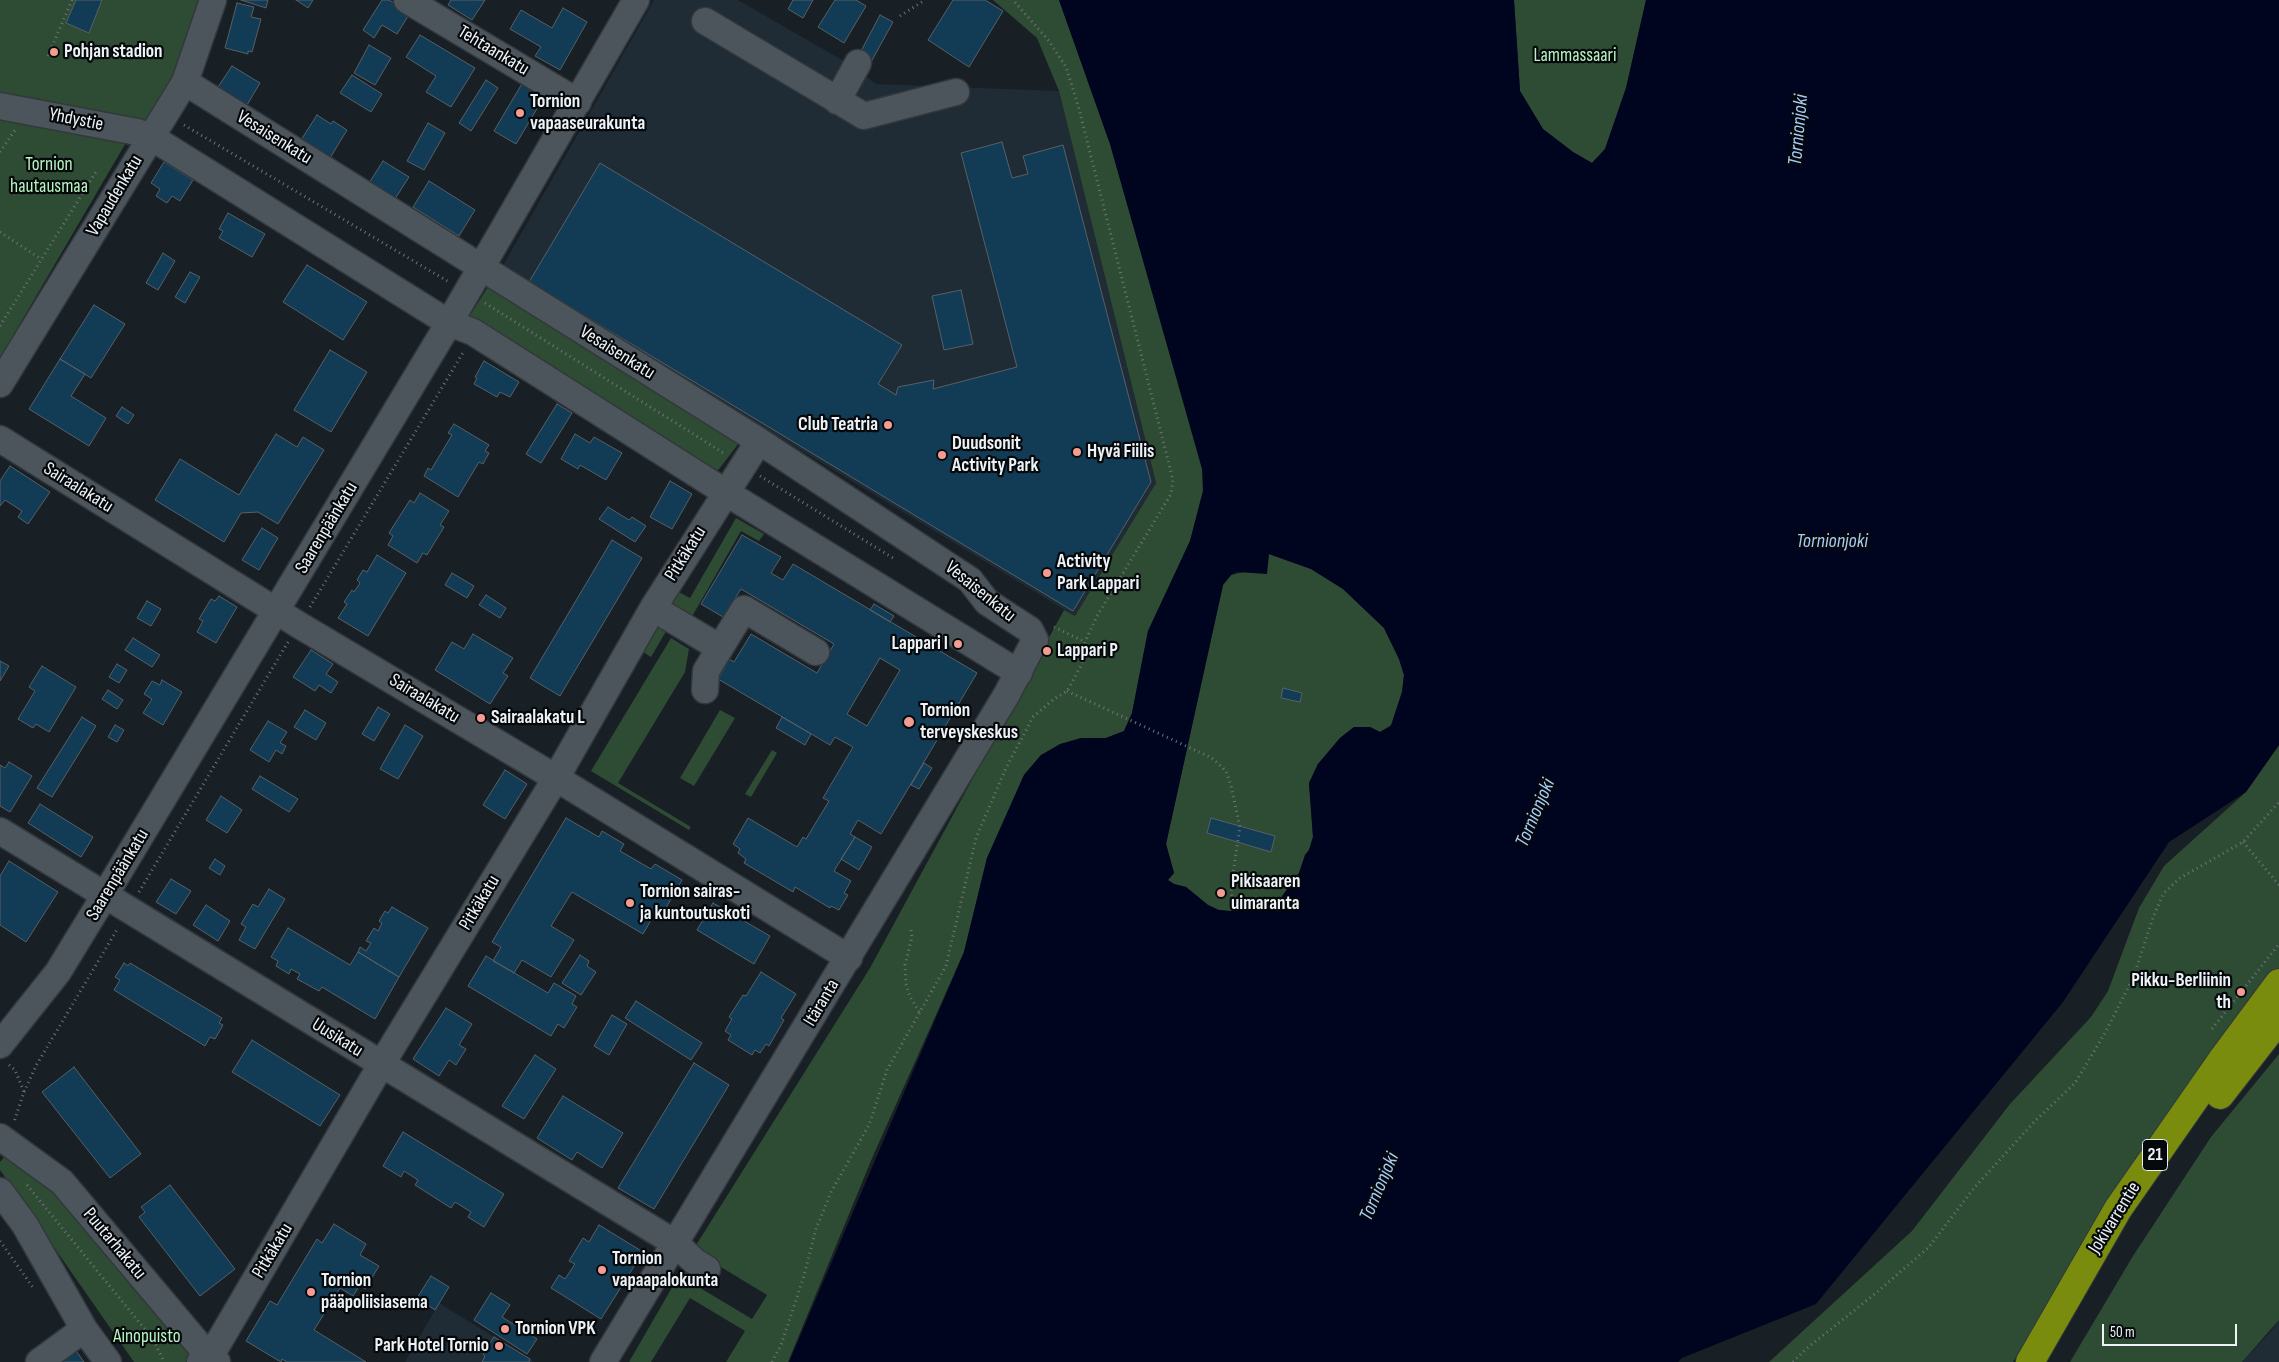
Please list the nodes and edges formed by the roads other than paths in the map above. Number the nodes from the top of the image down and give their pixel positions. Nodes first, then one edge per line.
1 (213, 0) edge
2 (407, 0) edge
3 (636, 0) edge
4 (705, 21) dead end
5 (858, 63) dead end
6 (185, 82) junction
7 (956, 92) dead end
8 (837, 101) junction
9 (578, 102) junction
10 (0, 106) edge
11 (151, 137) junction
12 (480, 268) junction
13 (449, 323) junction
14 (0, 384) edge
15 (0, 439) edge
16 (759, 441) junction
17 (725, 492) junction
18 (653, 608) junction
19 (277, 611) junction
20 (1043, 633) joint
21 (720, 648) junction
22 (816, 652) dead end
23 (1019, 672) junction
24 (705, 690) dead end
25 (556, 778) junction
26 (0, 831) edge
27 (105, 895) junction
28 (849, 958) junction
29 (2279, 983) edge
30 (2279, 1019) edge
31 (4, 1054) edge
32 (381, 1065) junction
33 (1, 1138) edge
34 (0, 1191) edge
35 (675, 1243) junction
36 (707, 1269) dead end
37 (84, 1329) junction
38 (2046, 1336) junction
39 (209, 1360) edge
40 (39, 1362) edge
41 (108, 1362) edge
42 (603, 1362) edge
43 (2030, 1362) edge

1 - 6 street, Vapaudenkatu
2 - 9 street, Tehtaankatu
3 - 9 street, Saarenpäänkatu
4 - 8 street
5 - 8 street
6 - 11 street, Vapaudenkatu
6 - 12 street, Vesaisenkatu
7 - 8 street
9 - 12 street, Saarenpäänkatu
10 - 11 street, Yhdystie
11 - 13 street
11 - 14 street, Vapaudenkatu
12 - 13 street, Saarenpäänkatu
12 - 16 street, Vesaisenkatu
13 - 17 street
13 - 19 street, Saarenpäänkatu
15 - 19 street, Sairaalakatu
16 - 17 street, Pitkäkatu
16 - 20 street, Vesaisenkatu
17 - 18 street, Pitkäkatu
17 - 23 street
18 - 21 street
18 - 25 street, Pitkäkatu
19 - 25 street, Sairaalakatu
19 - 27 street, Saarenpäänkatu
20 - 23 street, Itäranta
21 - 22 street
21 - 24 street
23 - 28 street, Itäranta
25 - 28 street, Sairaalakatu
25 - 32 street, Pitkäkatu
26 - 27 street, Uusikatu
27 - 31 street, Saarenpäänkatu
27 - 32 street, Uusikatu
28 - 35 street, Itäranta
29 - 38 highway, Jokivarrentie / 21
30 - 38 highway, Jokivarrentie / 21
32 - 35 street, Uusikatu
32 - 39 street, Pitkäkatu
33 - 39 street, Puutarhakatu
34 - 37 street
35 - 36 street, Uusikatu
35 - 42 street, Itäranta
37 - 40 street
37 - 41 street
38 - 43 highway, Jokivarrentie / 21

